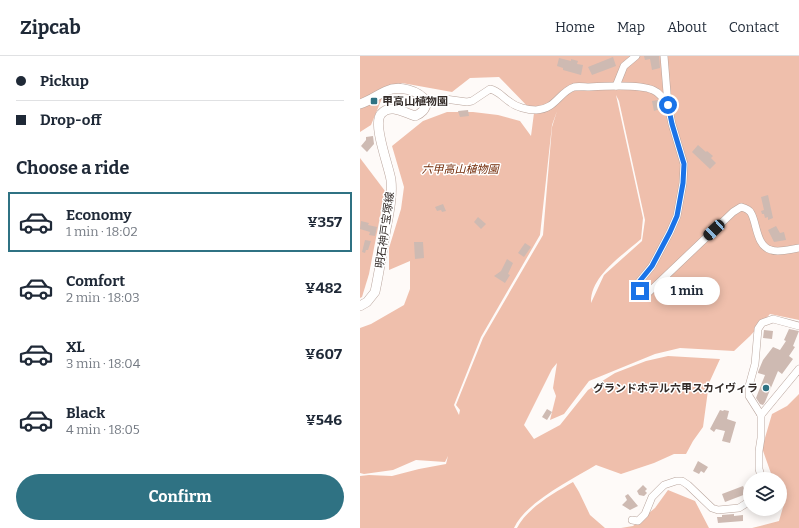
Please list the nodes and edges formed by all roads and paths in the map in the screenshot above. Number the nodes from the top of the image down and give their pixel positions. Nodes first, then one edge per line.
1 (636, 56) edge
2 (664, 56) edge
3 (616, 86) junction
4 (427, 102) junction
5 (360, 104) edge
6 (668, 105) junction
7 (799, 248) edge
8 (360, 306) edge
9 (799, 326) edge
10 (799, 369) edge
11 (761, 415) junction
12 (760, 472) edge
13 (743, 505) edge
14 (632, 520) dead end

1 - 3 street
2 - 6 street
3 - 4 street
3 - 6 street
4 - 5 main road
4 - 8 main road, 明石神戸宝塚線
6 - 7 street
9 - 11 street
10 - 11 street
11 - 12 street
13 - 14 street

